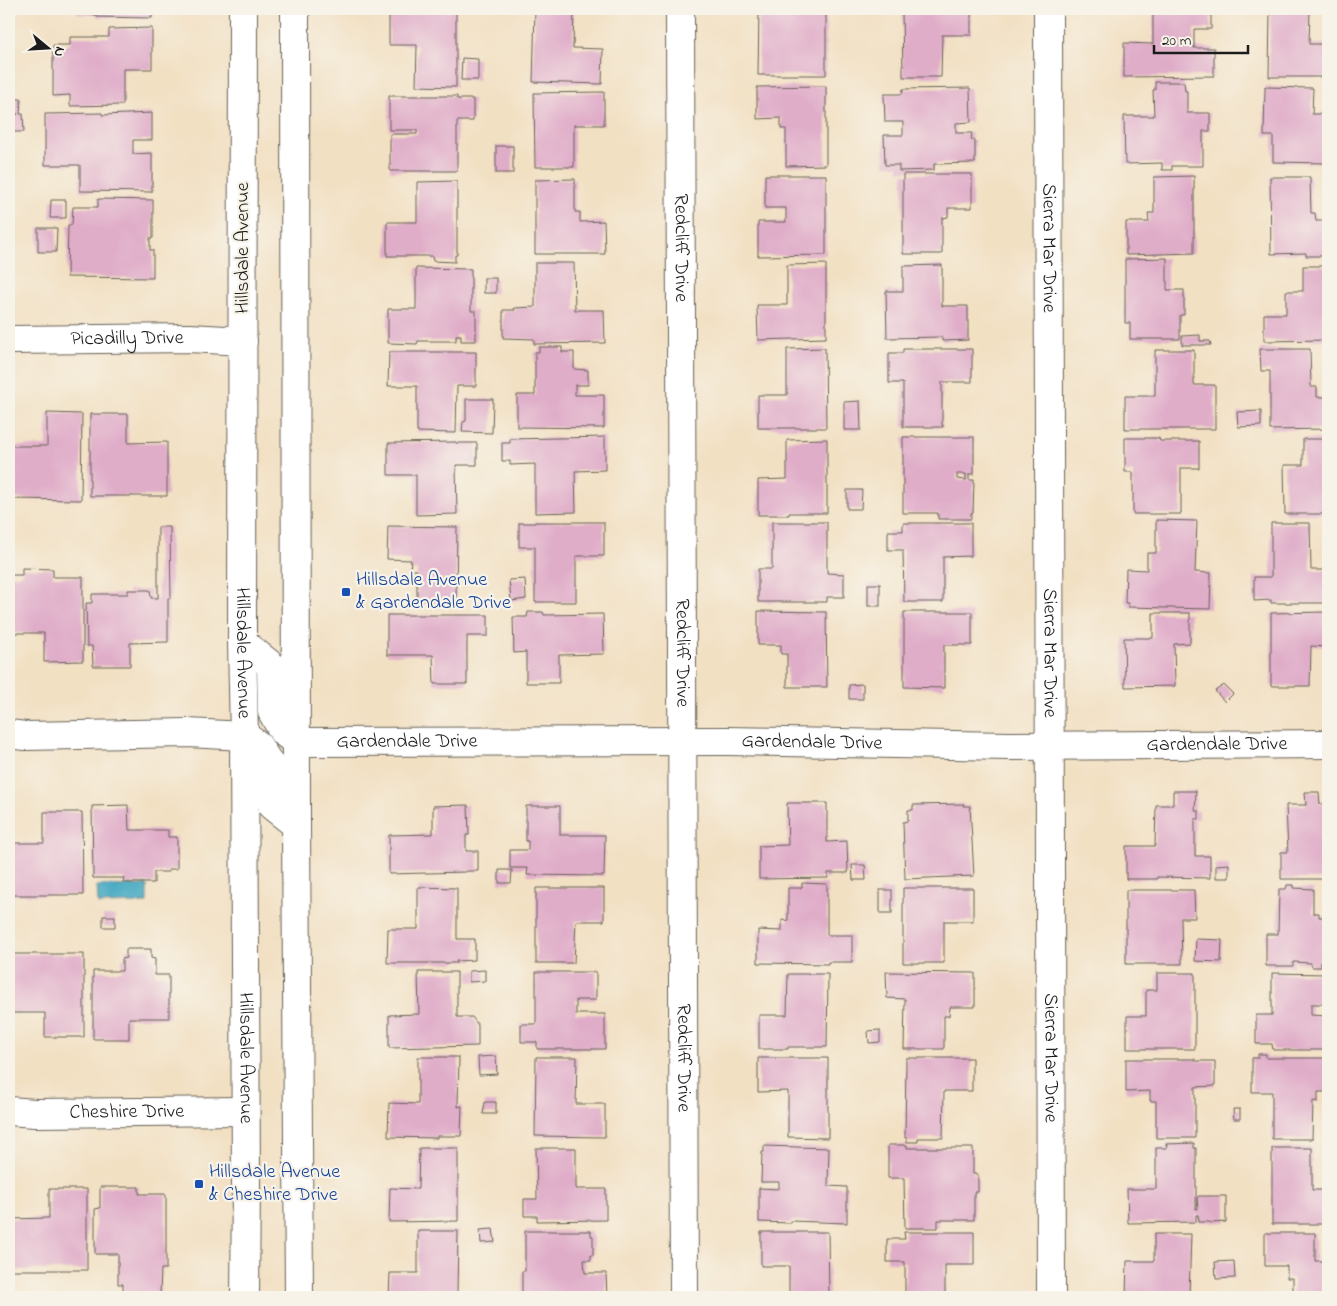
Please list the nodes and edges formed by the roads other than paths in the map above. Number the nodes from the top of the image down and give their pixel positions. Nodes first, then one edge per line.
1 (243, 9) edge
2 (295, 9) edge
3 (680, 9) edge
4 (1048, 9) edge
5 (9, 340) edge
6 (243, 341) junction
7 (242, 642) junction
8 (9, 734) edge
9 (244, 736) junction
10 (682, 741) junction
11 (296, 742) junction
12 (1328, 744) edge
13 (1049, 746) junction
14 (296, 825) junction
15 (245, 1111) junction
16 (9, 1112) edge
17 (245, 1297) edge
18 (299, 1297) edge
19 (684, 1297) edge
20 (1051, 1297) edge

1 - 6 main road, Hillsdale Avenue
2 - 11 main road
3 - 10 main road, Redcliff Drive
4 - 13 main road, Sierra Mar Drive
5 - 6 main road, Picadilly Drive
6 - 7 main road, Hillsdale Avenue
7 - 9 main road, Hillsdale Avenue
7 - 11 main road
8 - 9 main road
9 - 14 main road
9 - 15 main road, Hillsdale Avenue
10 - 11 main road, Gardendale Drive
10 - 13 main road, Gardendale Drive
10 - 19 main road, Redcliff Drive
11 - 14 main road
12 - 13 main road, Gardendale Drive
13 - 20 main road, Sierra Mar Drive
14 - 18 main road
15 - 16 main road, Cheshire Drive
15 - 17 main road, Hillsdale Avenue

